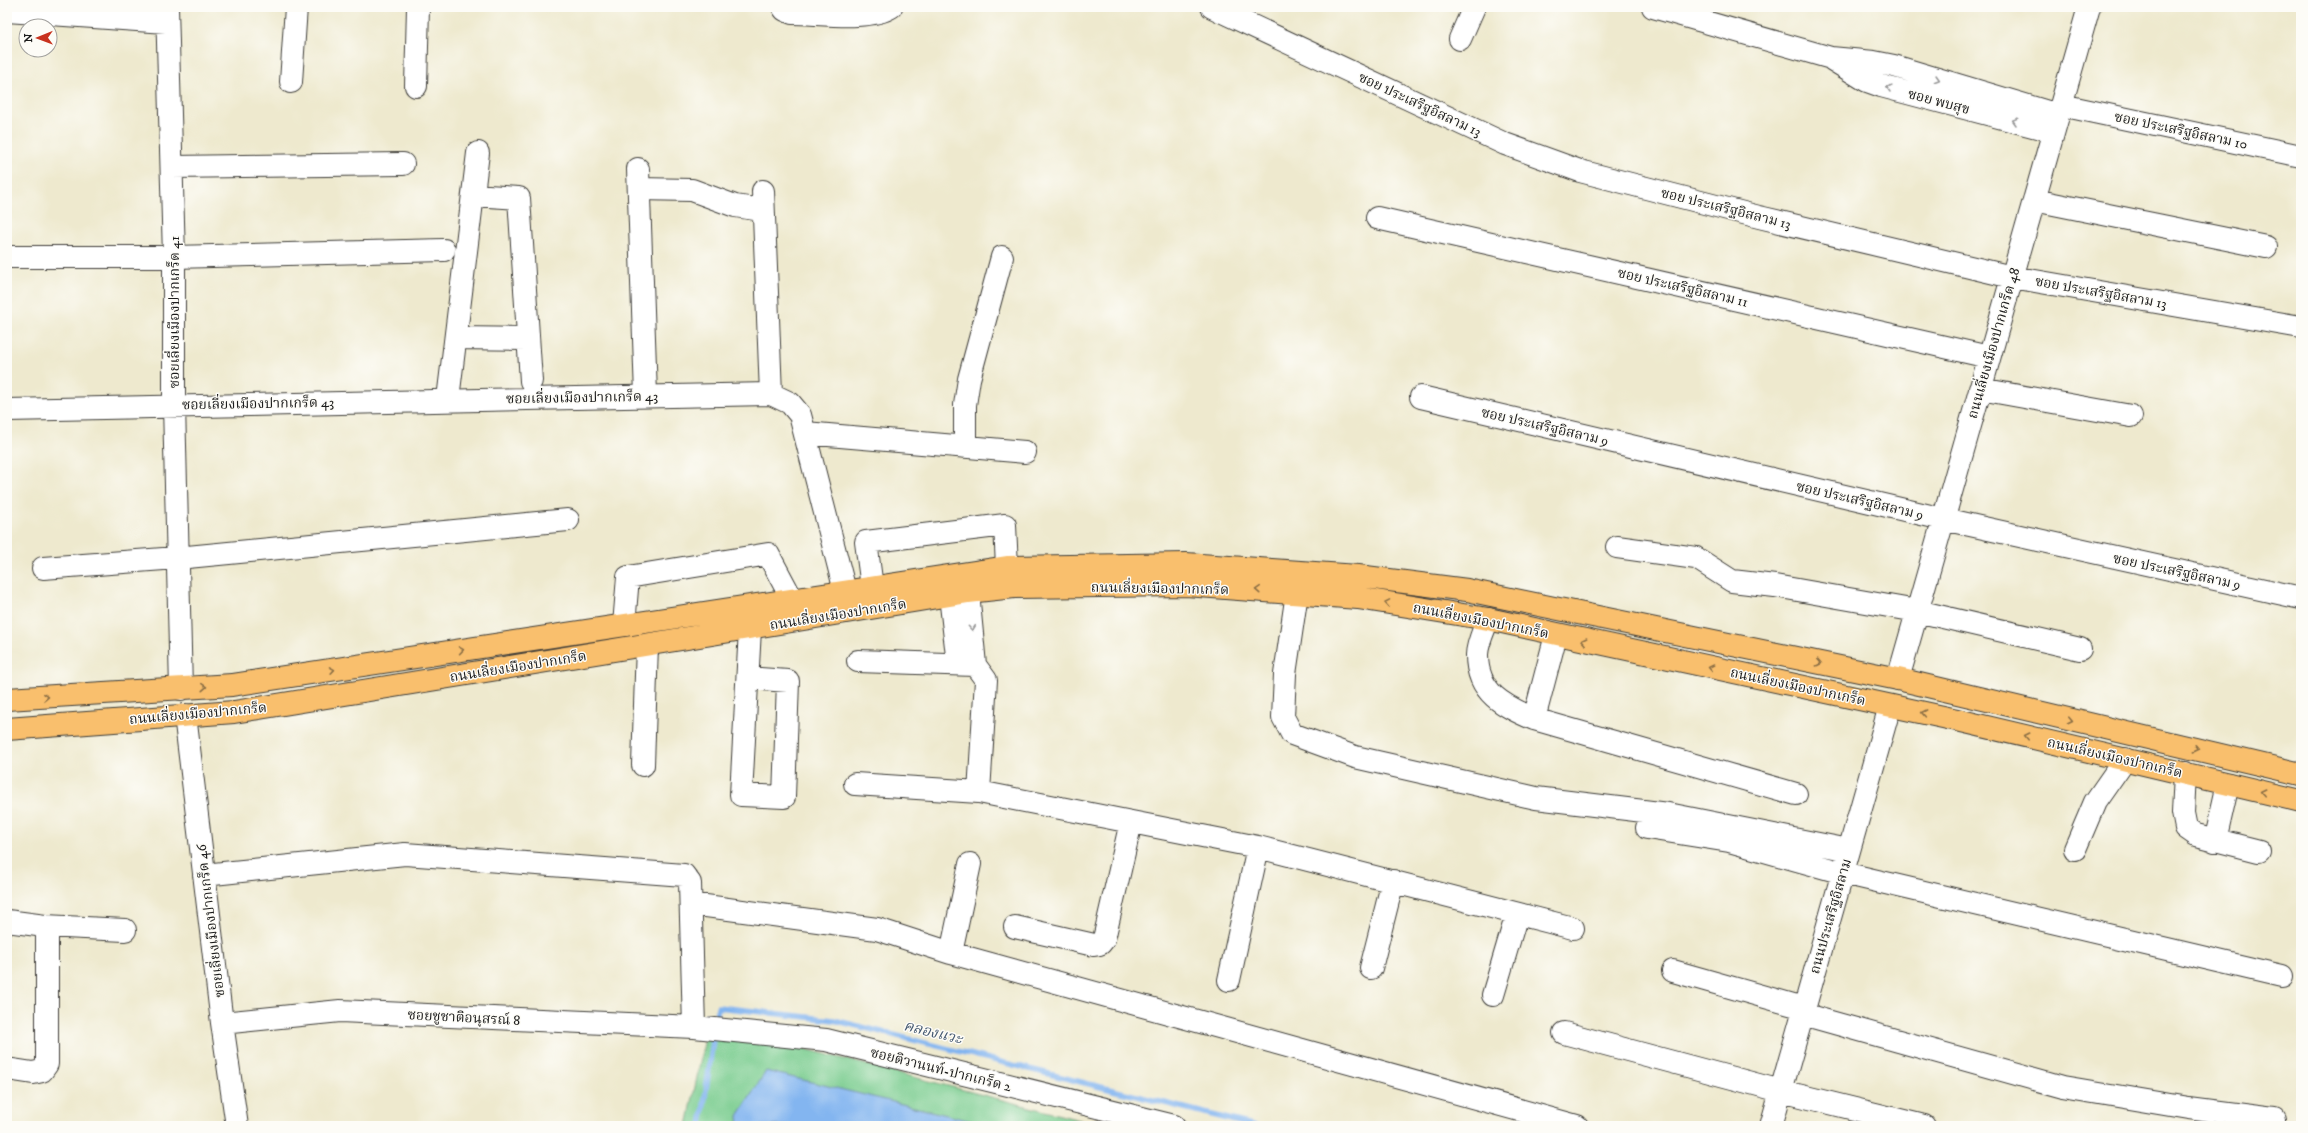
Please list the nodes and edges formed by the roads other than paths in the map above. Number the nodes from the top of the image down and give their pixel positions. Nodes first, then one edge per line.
1 (296, 7) edge
2 (418, 7) edge
3 (783, 7) edge
4 (891, 7) edge
5 (1212, 7) edge
6 (1474, 7) edge
7 (1653, 7) edge
8 (2088, 7) edge
9 (7, 11) edge
10 (166, 14) edge
11 (1460, 39) dead end
12 (291, 82) dead end
13 (416, 86) dead end
14 (2057, 117) junction
15 (478, 153) dead end
16 (2301, 156) edge
17 (403, 164) dead end
18 (172, 167) junction
19 (473, 195) junction
20 (2034, 200) junction
21 (1377, 218) dead end
22 (2266, 248) dead end
23 (444, 250) dead end
24 (7, 257) edge
25 (174, 257) junction
26 (1002, 257) dead end
27 (2012, 277) junction
28 (2301, 327) edge
29 (456, 338) junction
30 (527, 339) junction
31 (1989, 357) junction
32 (531, 381) dead end
33 (1980, 389) junction
34 (771, 394) junction
35 (646, 395) junction
36 (1421, 397) dead end
37 (448, 399) junction
38 (174, 405) junction
39 (7, 410) edge
40 (2131, 416) dead end
41 (805, 433) junction
42 (965, 446) junction
43 (1025, 452) dead end
44 (1943, 519) junction
45 (568, 520) dead end
46 (1617, 547) dead end
47 (178, 558) junction
48 (1007, 566) junction
49 (42, 568) dead end
50 (872, 587) junction
51 (845, 591) junction
52 (1297, 593) junction
53 (959, 594) junction
54 (2301, 598) edge
55 (792, 599) junction
56 (1917, 611) junction
57 (1488, 619) junction
58 (624, 625) junction
59 (750, 629) junction
60 (1556, 635) junction
61 (647, 645) junction
62 (2080, 649) dead end
63 (858, 661) dead end
64 (966, 665) junction
65 (748, 678) junction
66 (1898, 679) junction
67 (181, 689) junction
68 (7, 699) edge
69 (1890, 706) junction
70 (186, 715) junction
71 (1534, 719) junction
72 (7, 729) edge
73 (2125, 759) junction
74 (643, 765) dead end
75 (2185, 773) junction
76 (2301, 774) edge
77 (855, 784) dead end
78 (2228, 784) junction
79 (979, 792) junction
80 (1796, 794) dead end
81 (2301, 800) edge
82 (1131, 822) junction
83 (1647, 828) dead end
84 (2216, 841) junction
85 (1258, 847) junction
86 (2075, 849) dead end
87 (1849, 850) junction
88 (2259, 850) dead end
89 (970, 864) dead end
90 (1843, 873) junction
91 (204, 876) junction
92 (1392, 881) junction
93 (691, 904) junction
94 (1517, 914) junction
95 (7, 921) edge
96 (45, 926) junction
97 (1015, 927) dead end
98 (1573, 928) dead end
99 (125, 930) dead end
100 (951, 953) junction
101 (1371, 968) dead end
102 (1673, 971) dead end
103 (2282, 976) dead end
104 (1229, 980) dead end
105 (1493, 995) dead end
106 (1803, 1011) junction
107 (222, 1023) junction
108 (708, 1028) junction
109 (1564, 1033) dead end
110 (7, 1069) edge
111 (1781, 1091) junction
112 (2274, 1119) dead end
113 (237, 1126) edge
114 (1174, 1126) edge
115 (1577, 1126) edge
116 (1771, 1126) edge
117 (1924, 1126) edge

1 - 12 street
2 - 13 street
3 - 4 street
5 - 27 street, ซอย ประเสริฐอิสลาม 13
6 - 11 street
7 - 14 street, ซอย พบสุข
8 - 14 street, ถนนเลี่ยงเมืองปากเกร็ด 48
9 - 10 street
10 - 18 street, ซอยเลี่ยงเมืองปากเกร็ด 41
14 - 16 street, ซอย ประเสริฐอิสลาม 10
14 - 20 street, ถนนเลี่ยงเมืองปากเกร็ด 48
15 - 19 street
17 - 18 street
18 - 25 street, ซอยเลี่ยงเมืองปากเกร็ด 41
19 - 29 street
19 - 30 street
20 - 22 street
20 - 27 street, ถนนเลี่ยงเมืองปากเกร็ด 48
21 - 31 street, ซอย ประเสริฐอิสลาม 11
23 - 25 street
24 - 25 street
25 - 38 street, ซอยเลี่ยงเมืองปากเกร็ด 41
26 - 42 street
27 - 28 street, ซอย ประเสริฐอิสลาม 13
27 - 31 street, ถนนเลี่ยงเมืองปากเกร็ด 48
29 - 30 street
29 - 37 street
30 - 32 street
31 - 33 street, ถนนเลี่ยงเมืองปากเกร็ด 48
33 - 40 street
33 - 44 street, ถนนเลี่ยงเมืองปากเกร็ด 48
34 - 35 street, ซอยเลี่ยงเมืองปากเกร็ด 43
34 - 35 street
34 - 41 street, ซอยเลี่ยงเมืองปากเกร็ด 43
35 - 37 street, ซอยเลี่ยงเมืองปากเกร็ด 43
36 - 44 street, ซอย ประเสริฐอิสลาม 9
37 - 38 street, ซอยเลี่ยงเมืองปากเกร็ด 43
38 - 39 street, ซอยเลี่ยงเมืองปากเกร็ด 43
38 - 47 street, ซอยเลี่ยงเมืองปากเกร็ด 41
41 - 42 street
41 - 51 street, ซอยเลี่ยงเมืองปากเกร็ด 43
42 - 43 street
44 - 54 street, ซอย ประเสริฐอิสลาม 9
44 - 56 street, ถนนเลี่ยงเมืองปากเกร็ด 48
45 - 47 street
46 - 56 street
47 - 49 street
47 - 67 street, ซอยเลี่ยงเมืองปากเกร็ด 41
48 - 50 main road, ถนนเลี่ยงเมืองปากเกร็ด
48 - 50 street
48 -> 66 main road, ถนนเลี่ยงเมืองปากเกร็ด
50 - 51 main road, ถนนเลี่ยงเมืองปากเกร็ด
51 - 55 main road, ถนนเลี่ยงเมืองปากเกร็ด
52 -> 53 main road, ถนนเลี่ยงเมืองปากเกร็ด
57 -> 52 main road, ถนนเลี่ยงเมืองปากเกร็ด
52 - 87 street
53 - 59 main road, ถนนเลี่ยงเมืองปากเกร็ด
53 - 64 street
55 - 58 main road, ถนนเลี่ยงเมืองปากเกร็ด
55 - 58 street
56 - 62 street
56 - 66 street, ถนนเลี่ยงเมืองปากเกร็ด 48
57 - 60 main road, ถนนเลี่ยงเมืองปากเกร็ด
57 - 71 street
67 -> 58 main road, ถนนเลี่ยงเมืองปากเกร็ด
59 - 61 main road, ถนนเลี่ยงเมืองปากเกร็ด
59 - 65 street
69 -> 60 main road, ถนนเลี่ยงเมืองปากเกร็ด
60 - 71 street
61 - 70 main road, ถนนเลี่ยงเมืองปากเกร็ด
61 - 74 street
63 - 64 street
64 - 79 street
65 - 65 street
66 - 69 main road
66 -> 76 main road, ถนนเลี่ยงเมืองปากเกร็ด
68 -> 67 main road, ถนนเลี่ยงเมืองปากเกร็ด
73 -> 69 main road, ถนนเลี่ยงเมืองปากเกร็ด
69 - 87 street, ถนนประเสริฐอิสลาม
70 - 72 main road, ถนนเลี่ยงเมืองปากเกร็ด
70 - 91 street, ซอยเลี่ยงเมืองปากเกร็ด 46
71 - 80 street
73 - 75 main road, ถนนเลี่ยงเมืองปากเกร็ด
73 - 86 street
75 - 78 main road, ถนนเลี่ยงเมืองปากเกร็ด
75 - 84 street
77 - 79 street
81 -> 78 main road, ถนนเลี่ยงเมืองปากเกร็ด
78 - 84 street
79 - 82 street
82 - 85 street
82 - 97 street
83 - 90 street
84 - 88 street
85 - 92 street
85 - 104 street
87 - 90 street, ถนนประเสริฐอิสลาม
89 - 100 street
90 - 103 street
90 - 106 street, ถนนประเสริฐอิสลาม
91 - 93 street
91 - 107 street, ซอยเลี่ยงเมืองปากเกร็ด 46
92 - 94 street
92 - 101 street
93 - 100 street
93 - 108 street
94 - 98 street
94 - 105 street
95 - 96 street
96 - 99 street
96 - 110 street
100 - 115 street
102 - 106 street
106 - 111 street, ถนนประเสริฐอิสลาม
106 - 112 street
107 - 108 street, ซอยชูชาติอนุสรณ์ 8
107 - 113 street, ซอยเลี่ยงเมืองปากเกร็ด 46
108 - 114 street, ซอยติวานนท์-ปากเกร็ด 2
109 - 111 street
111 - 116 street, ถนนประเสริฐอิสลาม
111 - 117 street

